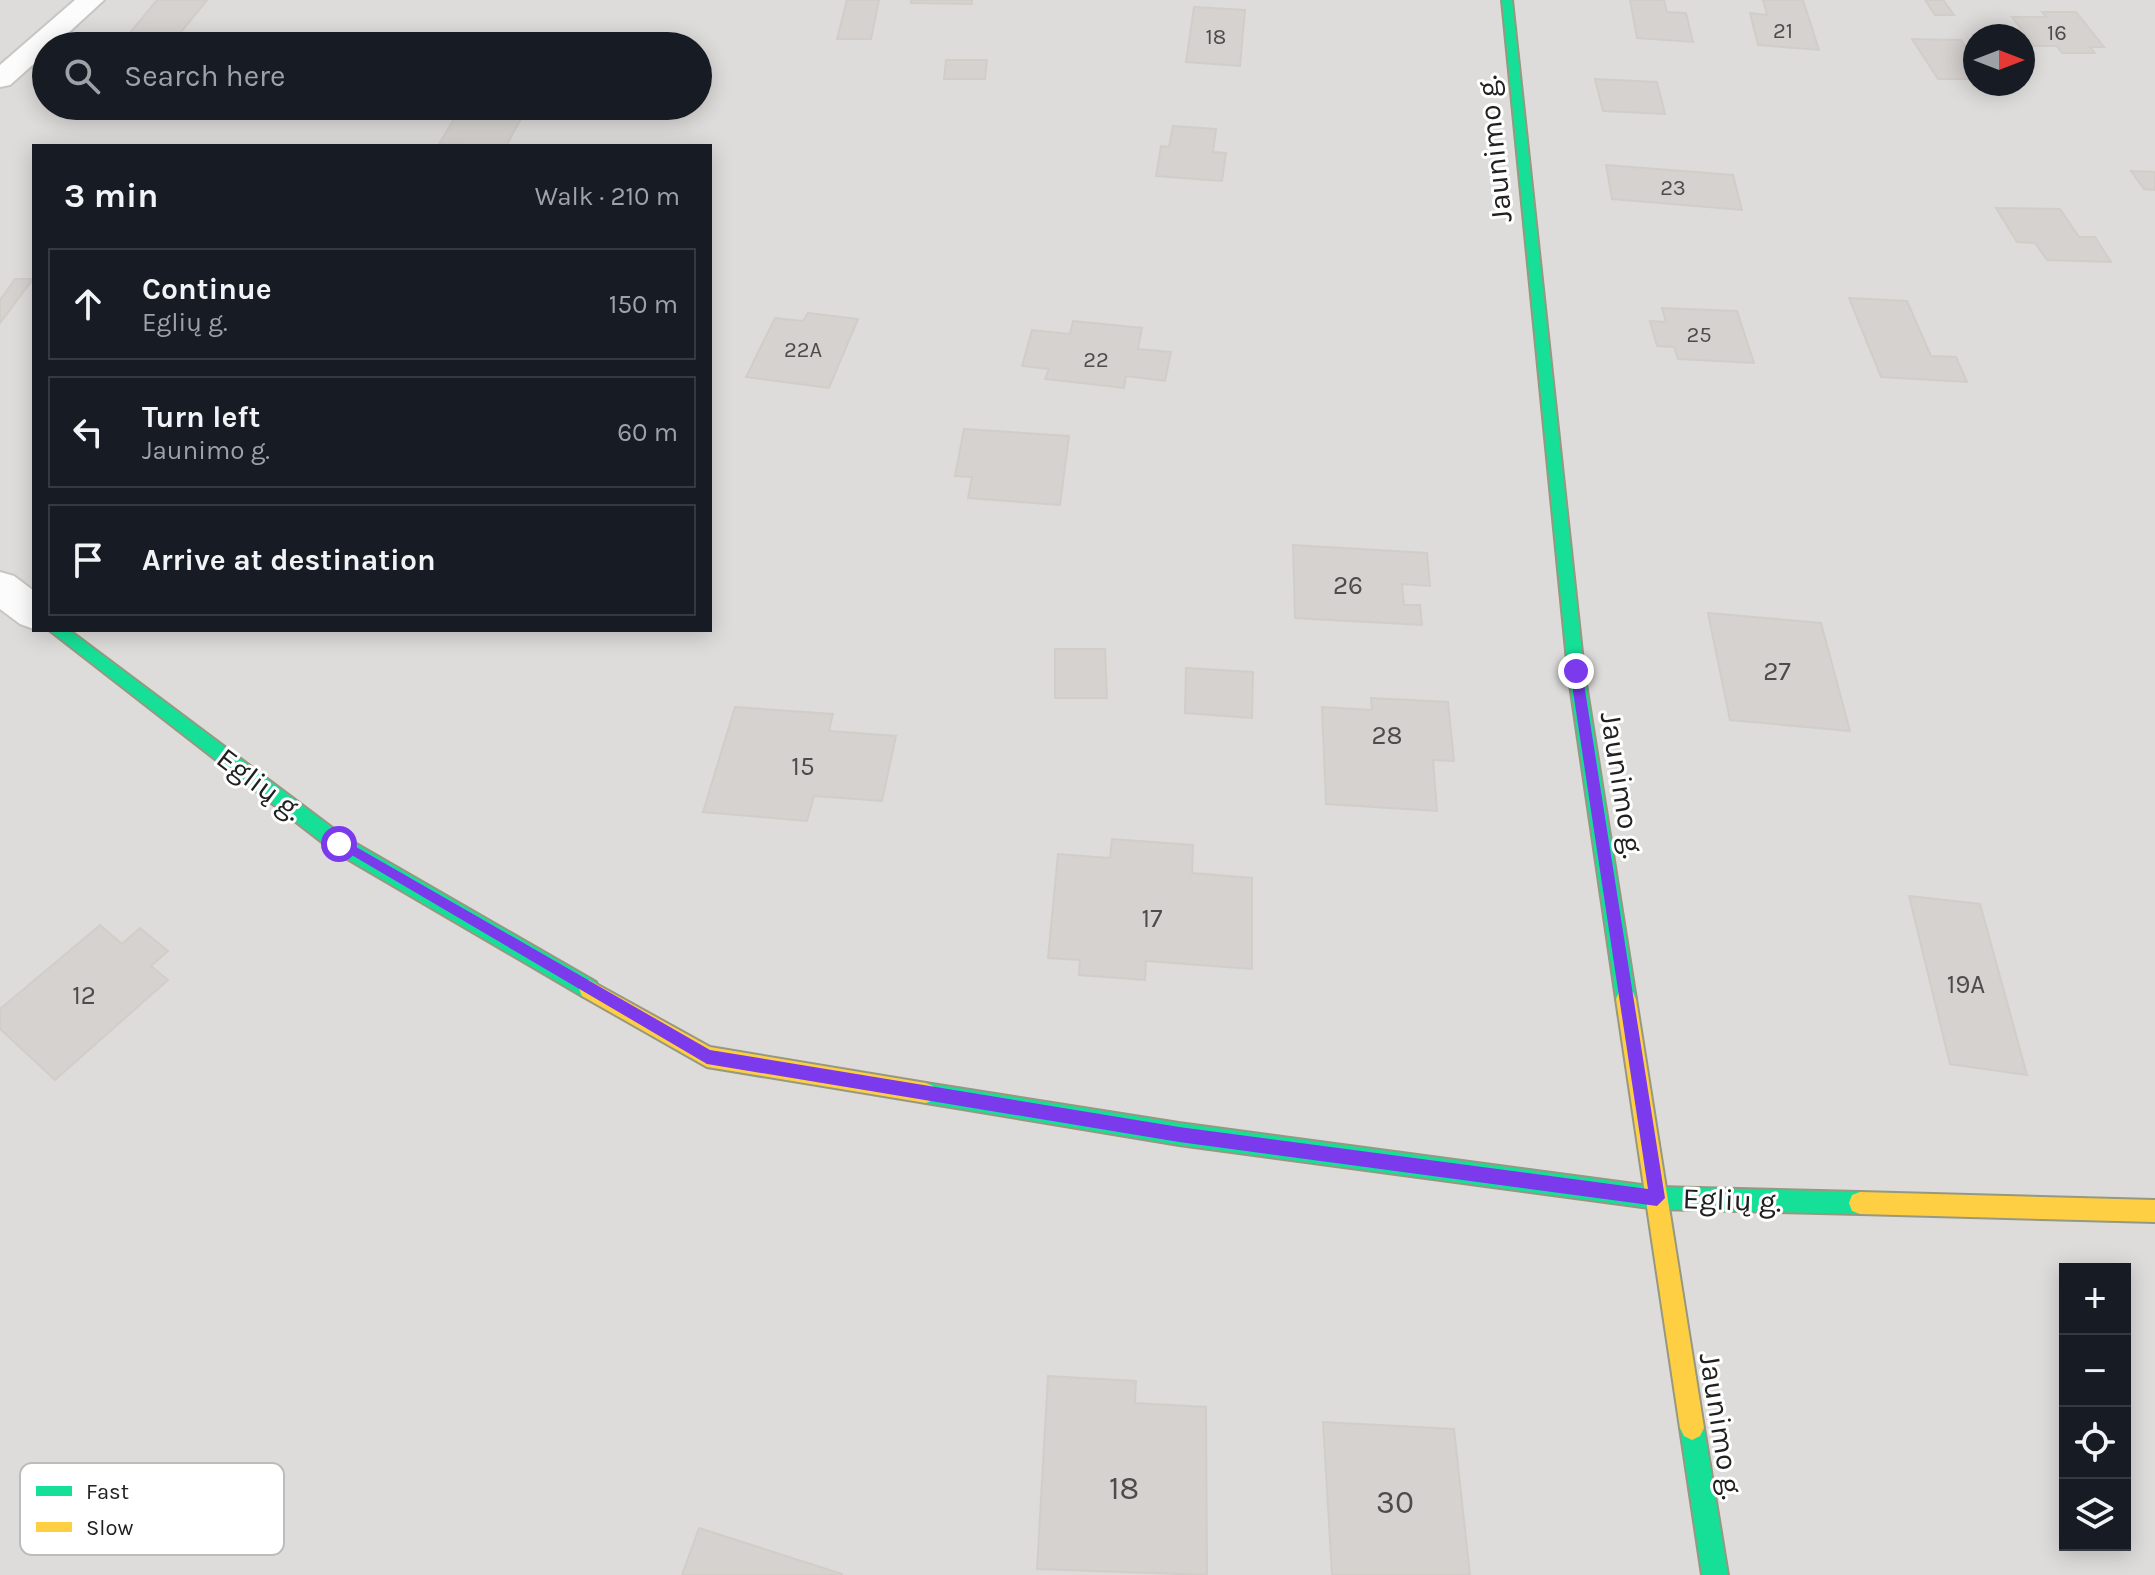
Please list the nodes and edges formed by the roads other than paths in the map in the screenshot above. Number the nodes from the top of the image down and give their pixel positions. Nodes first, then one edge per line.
1 (91, 0) edge
2 (1507, 0) edge
3 (54, 32) edge
4 (32, 51) edge
5 (0, 79) edge
6 (0, 587) edge
7 (32, 611) edge
8 (60, 632) edge
9 (1657, 1198) junction
10 (2155, 1211) edge
11 (1715, 1575) edge

1 - 3 street
2 - 9 street, Jaunimo g.
4 - 5 street
6 - 7 street
8 - 9 street, Eglių g.
9 - 10 street, Eglių g.
9 - 11 street, Jaunimo g.

